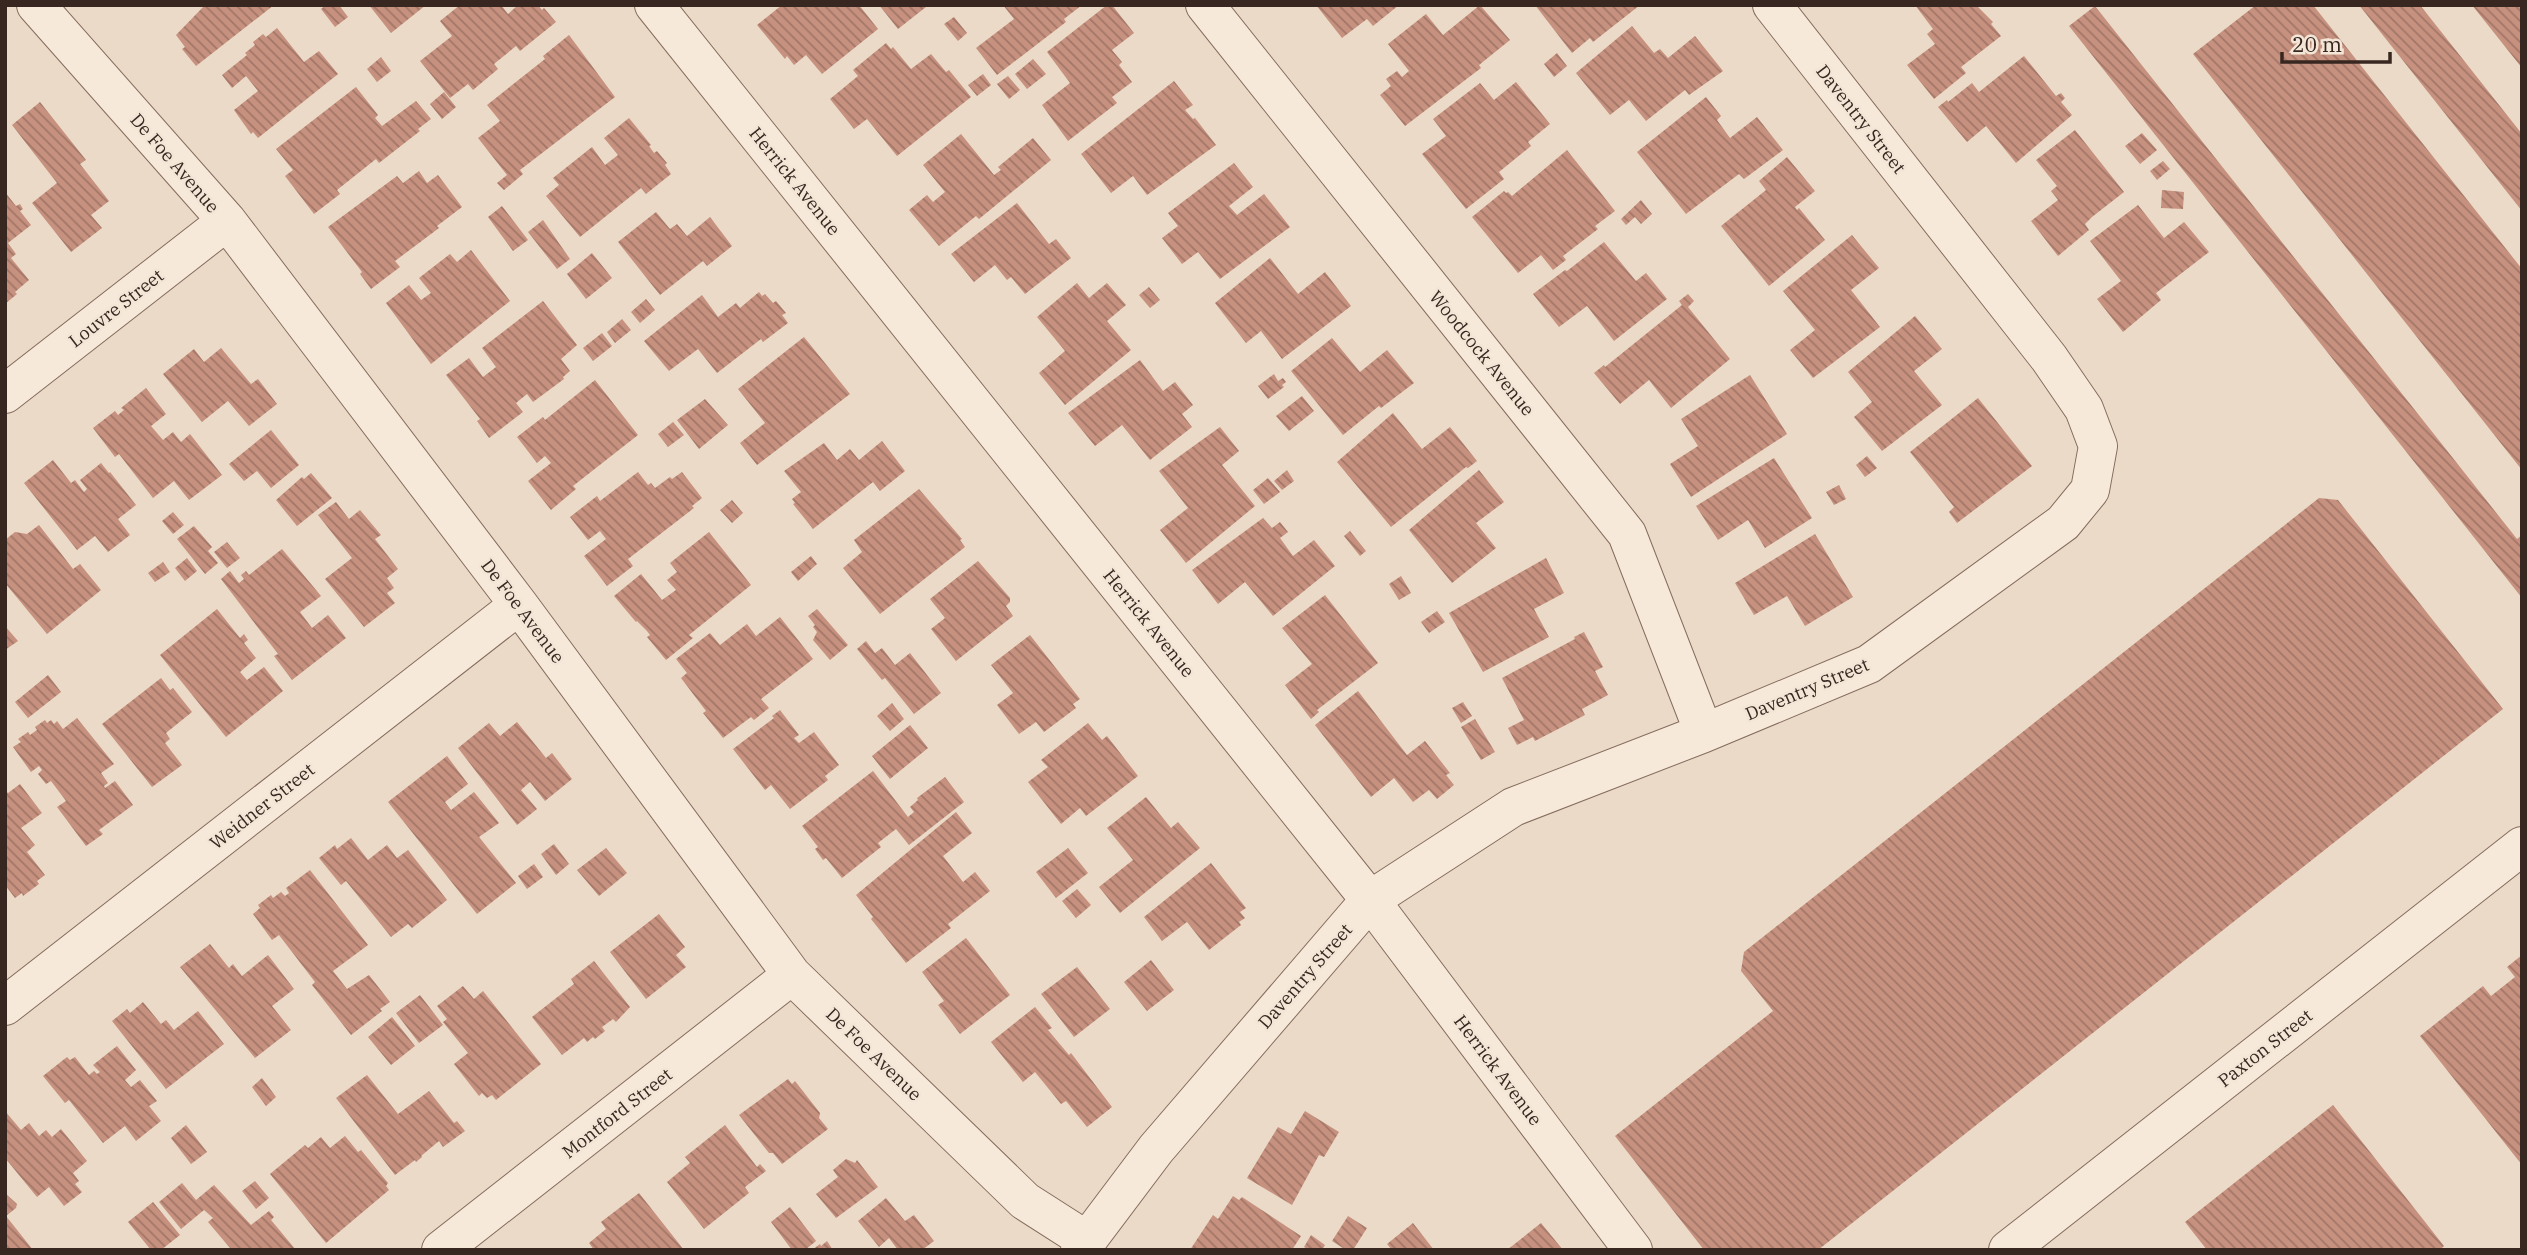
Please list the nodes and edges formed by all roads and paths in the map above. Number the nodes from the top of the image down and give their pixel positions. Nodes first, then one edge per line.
1 (36, 5) edge
2 (654, 5) edge
3 (1205, 5) edge
4 (1772, 5) edge
5 (227, 221) junction
6 (5, 394) edge
7 (519, 605) junction
8 (1704, 733) junction
9 (2522, 846) edge
10 (1370, 900) junction
11 (793, 975) junction
12 (5, 1006) edge
13 (1083, 1245) edge
14 (441, 1250) edge
15 (1633, 1250) edge
16 (2008, 1250) edge

1 - 5 street, De Foe Avenue
2 - 10 street, Herrick Avenue
3 - 8 street, Woodcock Avenue
4 - 8 street, Daventry Street
5 - 6 street, Louvre Street
5 - 7 street, De Foe Avenue
7 - 11 street, De Foe Avenue
7 - 12 street, Weidner Street
8 - 10 street, Daventry Street
9 - 16 street, Paxton Street
10 - 13 street, Daventry Street
10 - 15 street, Herrick Avenue
11 - 13 street, De Foe Avenue
11 - 14 street, Montford Street

